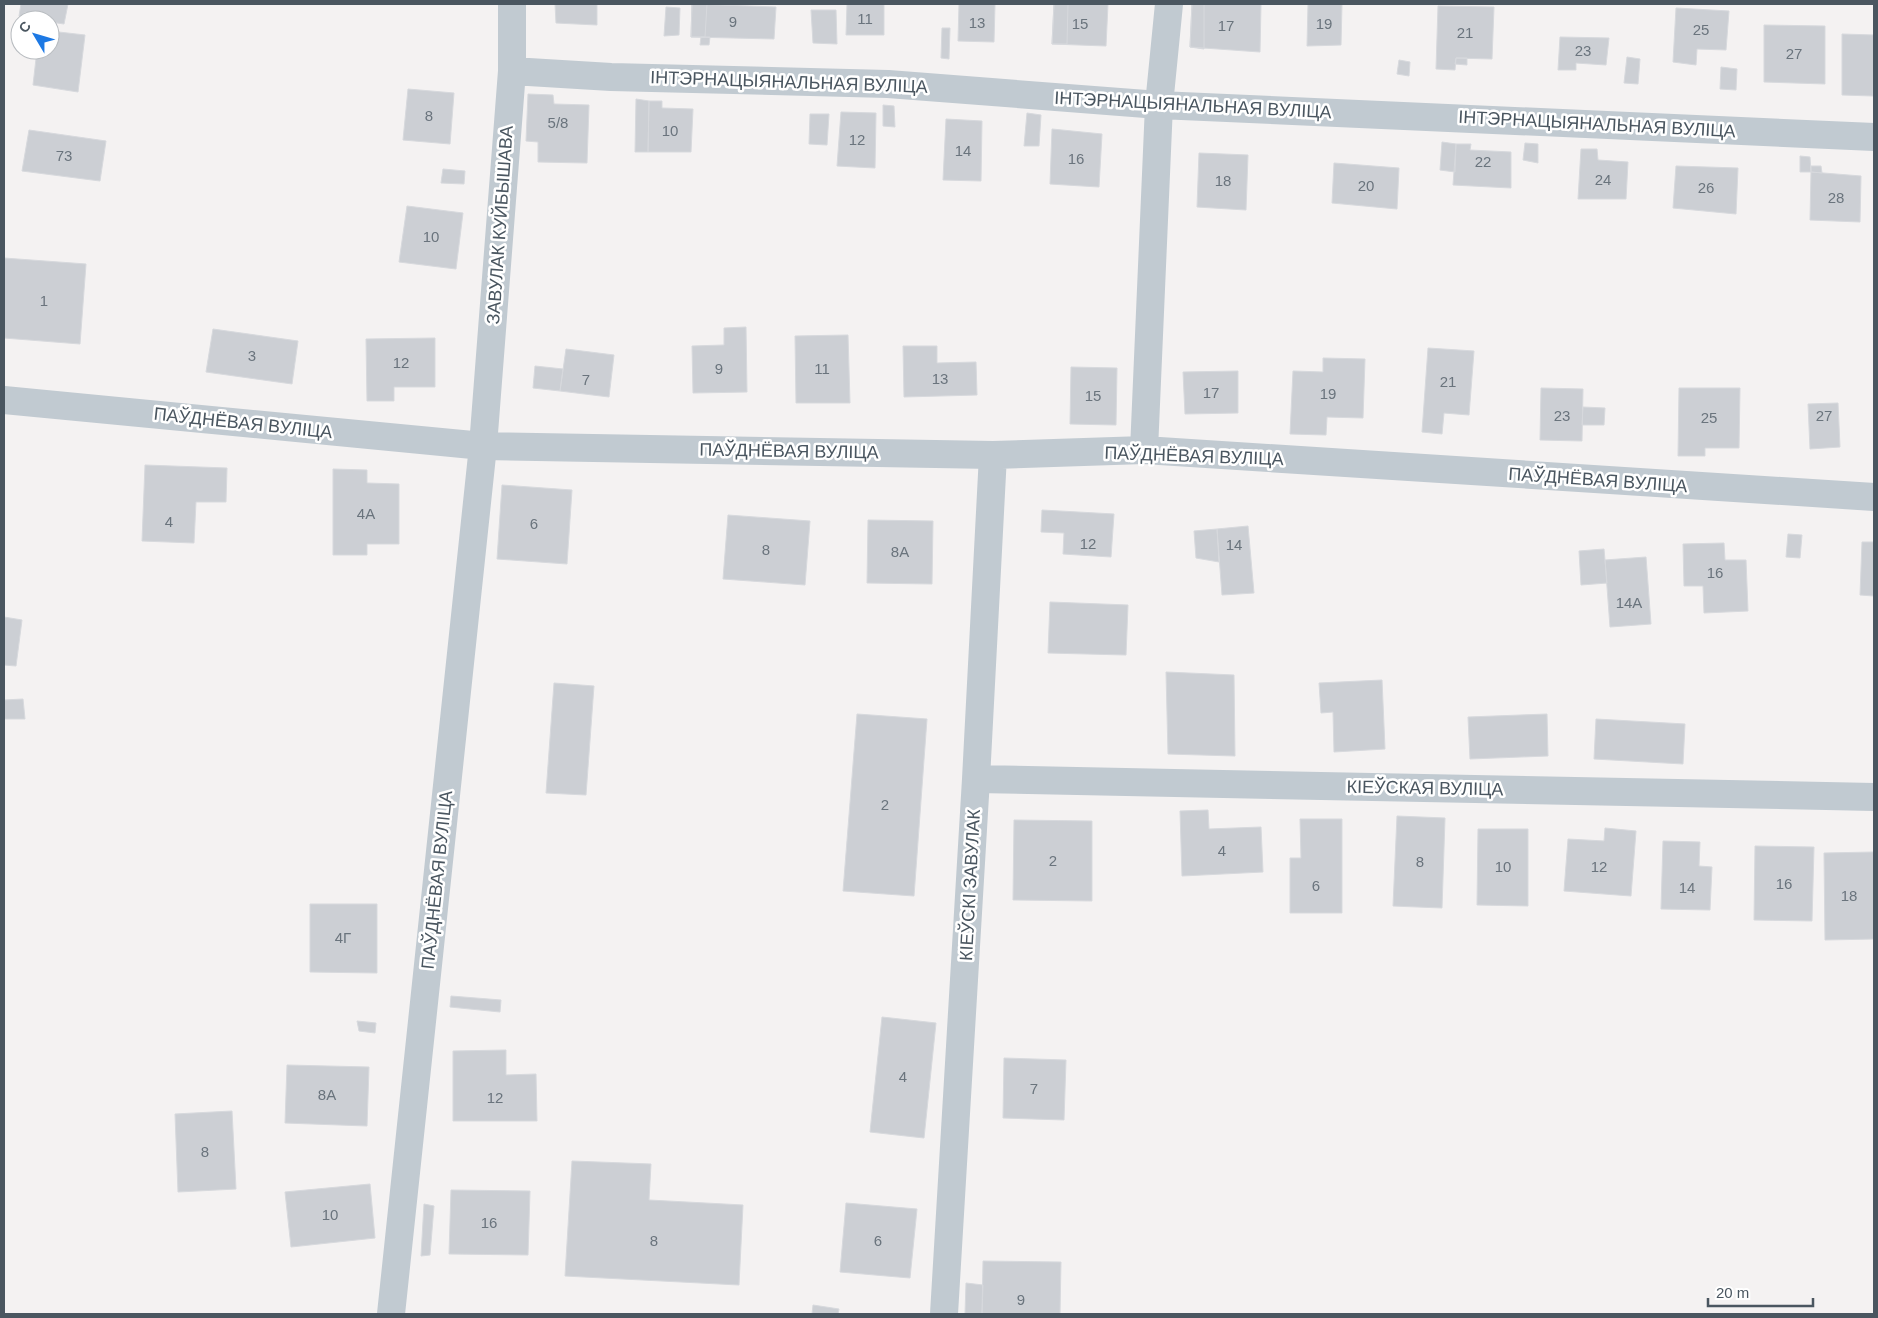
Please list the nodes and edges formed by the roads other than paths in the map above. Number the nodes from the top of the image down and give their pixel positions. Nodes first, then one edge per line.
1 (512, 4) edge
2 (1169, 4) edge
3 (512, 71) junction
4 (1159, 105) junction
5 (1874, 137) edge
6 (4, 400) edge
7 (483, 446) junction
8 (1144, 450) junction
9 (993, 455) junction
10 (1874, 497) edge
11 (976, 779) junction
12 (1874, 797) edge
13 (392, 1314) edge
14 (944, 1314) edge

1 - 3 street, ЗАВУЛАК КУЙБЫШАВА
2 - 4 street
3 - 4 street, ІНТЭРНАЦЫЯНАЛЬНАЯ ВУЛІЦА
3 - 7 street, ЗАВУЛАК КУЙБЫШАВА
4 - 5 street, ІНТЭРНАЦЫЯНАЛЬНАЯ ВУЛІЦА
4 - 8 street
6 - 7 street, ПАЎДНЁВАЯ ВУЛІЦА
7 - 9 street, ПАЎДНЁВАЯ ВУЛІЦА
7 - 13 street, ПАЎДНЁВАЯ ВУЛІЦА
8 - 9 street, ПАЎДНЁВАЯ ВУЛІЦА
8 - 10 street, ПАЎДНЁВАЯ ВУЛІЦА
9 - 11 street, КІЕЎСКІ ЗАВУЛАК
11 - 12 street, КІЕЎСКАЯ ВУЛІЦА
11 - 14 street, КІЕЎСКІ ЗАВУЛАК

